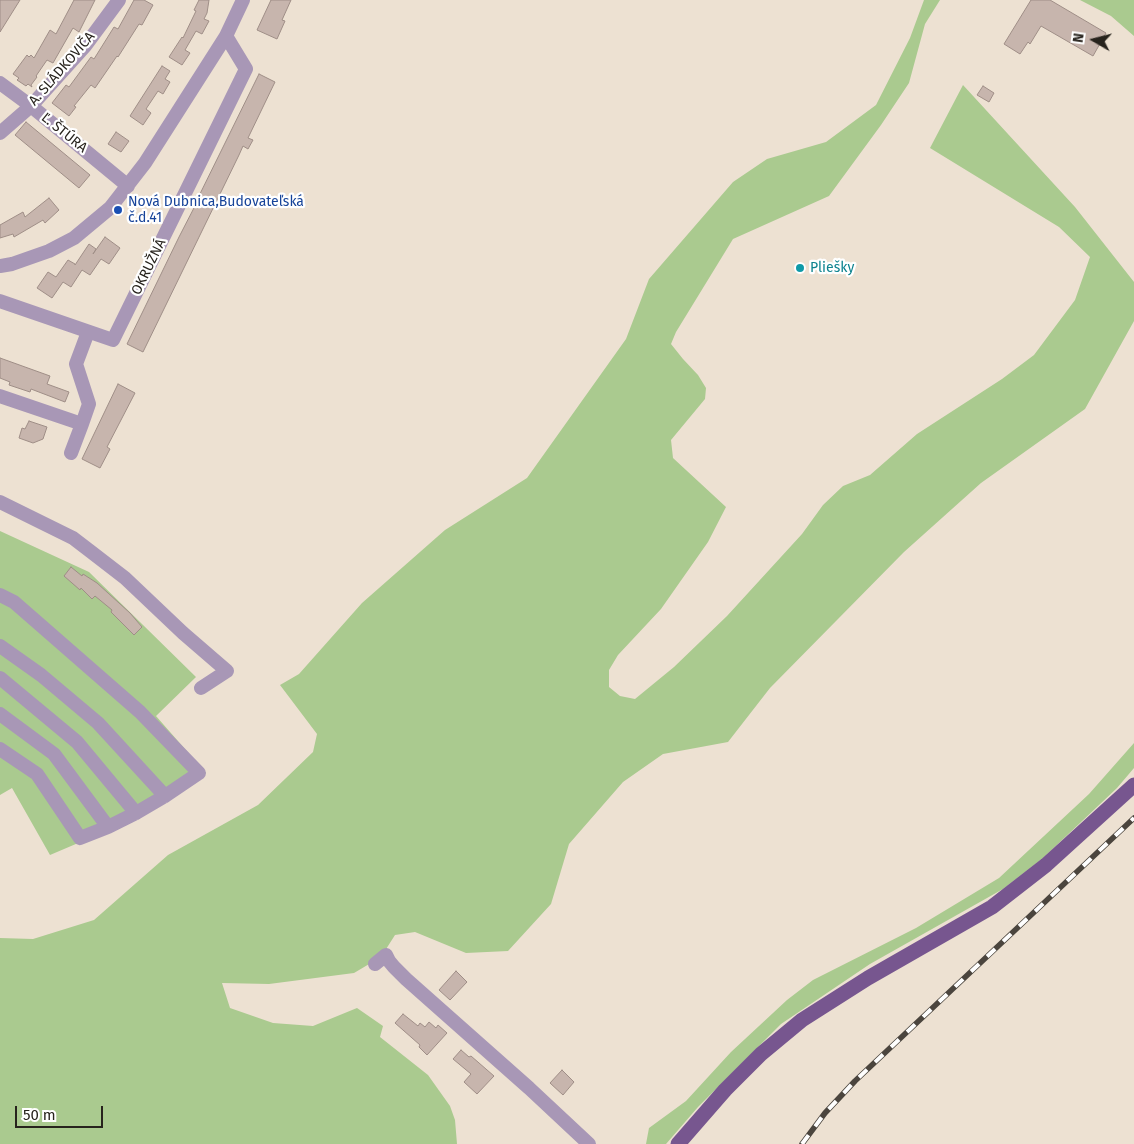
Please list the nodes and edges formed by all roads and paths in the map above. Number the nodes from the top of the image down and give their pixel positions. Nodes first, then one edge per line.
1 (119, 0) edge
2 (243, 0) edge
3 (226, 36) junction
4 (0, 83) edge
5 (31, 106) junction
6 (0, 133) edge
7 (128, 186) junction
8 (0, 266) edge
9 (0, 302) edge
10 (88, 332) junction
11 (0, 396) edge
12 (82, 424) junction
13 (71, 453) dead end
14 (0, 502) edge
15 (0, 595) edge
16 (0, 646) edge
17 (0, 678) edge
18 (201, 688) dead end
19 (0, 714) edge
20 (0, 749) edge
21 (1134, 785) edge
22 (165, 796) junction
23 (136, 813) junction
24 (108, 826) junction
25 (375, 964) dead end
26 (589, 1144) edge
27 (678, 1144) edge

1 - 5 street, A. SLÁDKOVIČA
2 - 3 street
3 - 7 street
3 - 10 street, OKRUŽNÁ
4 - 5 street, Ľ. ŠTÚRA
5 - 6 street, A. SLÁDKOVIČA
5 - 7 street, Ľ. ŠTÚRA
7 - 8 street
9 - 10 street, OKRUŽNÁ
10 - 12 street
11 - 12 street
12 - 13 street
14 - 18 street
15 - 22 street
16 - 22 street
17 - 23 street
19 - 24 street
20 - 24 street
21 - 27 main road
22 - 23 street
23 - 24 street
25 - 26 street

